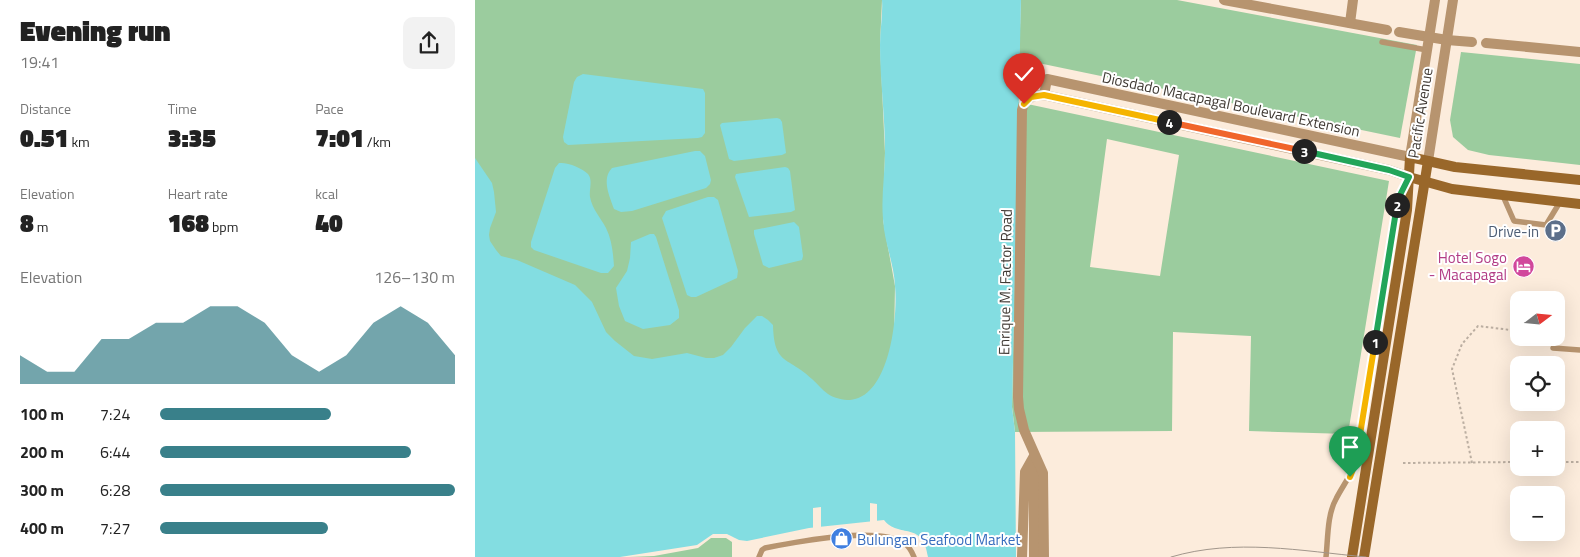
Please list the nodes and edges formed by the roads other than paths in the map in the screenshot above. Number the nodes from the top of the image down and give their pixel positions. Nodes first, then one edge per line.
1 (1223, 0) edge
2 (1353, 0) edge
3 (1435, 0) edge
4 (1453, 0) edge
5 (1350, 23) junction
6 (1387, 30) dead end
7 (1399, 32) dead end
8 (1429, 37) junction
9 (1447, 40) junction
10 (1382, 42) dead end
11 (1472, 42) dead end
12 (1486, 43) dead end
13 (1427, 50) junction
14 (1580, 52) edge
15 (1044, 95) junction
16 (1410, 157) junction
17 (1428, 162) junction
18 (1409, 177) junction
19 (1580, 180) edge
20 (1425, 183) junction
21 (1503, 196) junction
22 (1560, 202) junction
23 (1580, 204) edge
24 (1553, 348) dead end
25 (1580, 350) edge
26 (1034, 456) junction
27 (759, 557) edge
28 (913, 557) edge
29 (1022, 557) edge
30 (1034, 557) edge
31 (1044, 557) edge
32 (1326, 557) edge
33 (1352, 557) edge
34 (1364, 557) edge

1 - 5 street
2 - 5 street
3 - 8 street, Pacific Avenue
4 - 9 street, Pacific Avenue
5 - 6 street
7 - 8 street
8 - 9 street
8 - 13 street, Pacific Avenue
9 - 11 street
9 - 17 street, Pacific Avenue
10 - 13 lane
12 - 14 street
13 - 16 street, Pacific Avenue
15 - 16 street, Diosdado Macapagal Boulevard Extension
15 - 18 street, Diosdado Macapagal Boulevard Extension
15 - 26 street, Enrique M. Factor Road
16 - 17 main road
16 - 18 main road, Pacific Avenue
17 - 19 main road
17 - 20 main road, Pacific Avenue
18 - 20 main road
18 - 32 lane
18 - 33 main road, Pacific Avenue
20 - 21 main road
20 - 34 main road, Pacific Avenue
21 - 22 main road
21 - 22 lane
22 - 23 main road
24 - 25 lane
26 - 29 street
26 - 30 street
26 - 31 street, Enrique M. Factor Road
27 - 28 lane

